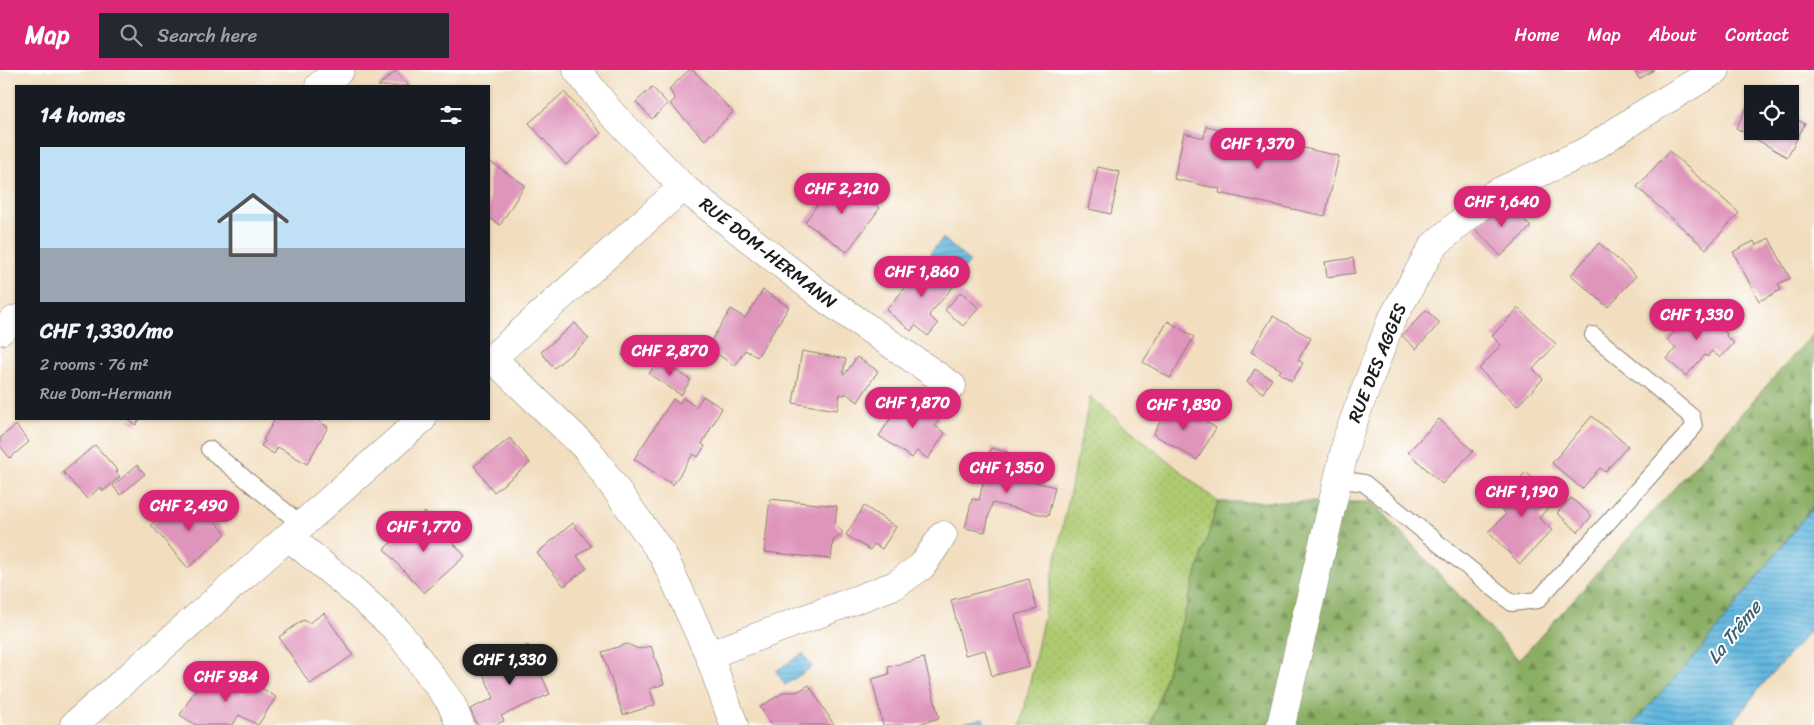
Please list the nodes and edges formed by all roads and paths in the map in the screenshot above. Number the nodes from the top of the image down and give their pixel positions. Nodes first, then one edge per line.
1 (340, 70) edge
2 (577, 70) edge
3 (1716, 70) edge
4 (320, 85) edge
5 (683, 187) junction
6 (15, 320) edge
7 (0, 331) edge
8 (1593, 335) dead end
9 (490, 360) edge
10 (952, 386) dead end
11 (421, 420) edge
12 (210, 449) dead end
13 (1338, 479) junction
14 (295, 531) junction
15 (942, 534) dead end
16 (709, 655) junction
17 (76, 724) edge
18 (460, 725) edge
19 (734, 725) edge
20 (1281, 725) edge

1 - 4 street
2 - 5 street, RUE DOM-HERMANN
3 - 13 street, RUE DES AGGES
5 - 9 street, RUE DOM-HERMANN
5 - 10 street, RUE DOM-HERMANN
6 - 7 street
8 - 13 lane
9 - 16 street, RUE DOM-HERMANN
11 - 14 street
12 - 14 lane
13 - 20 street, RUE DES AGGES
14 - 17 street
14 - 18 street
15 - 16 street
16 - 19 street, RUE DOM-HERMANN

